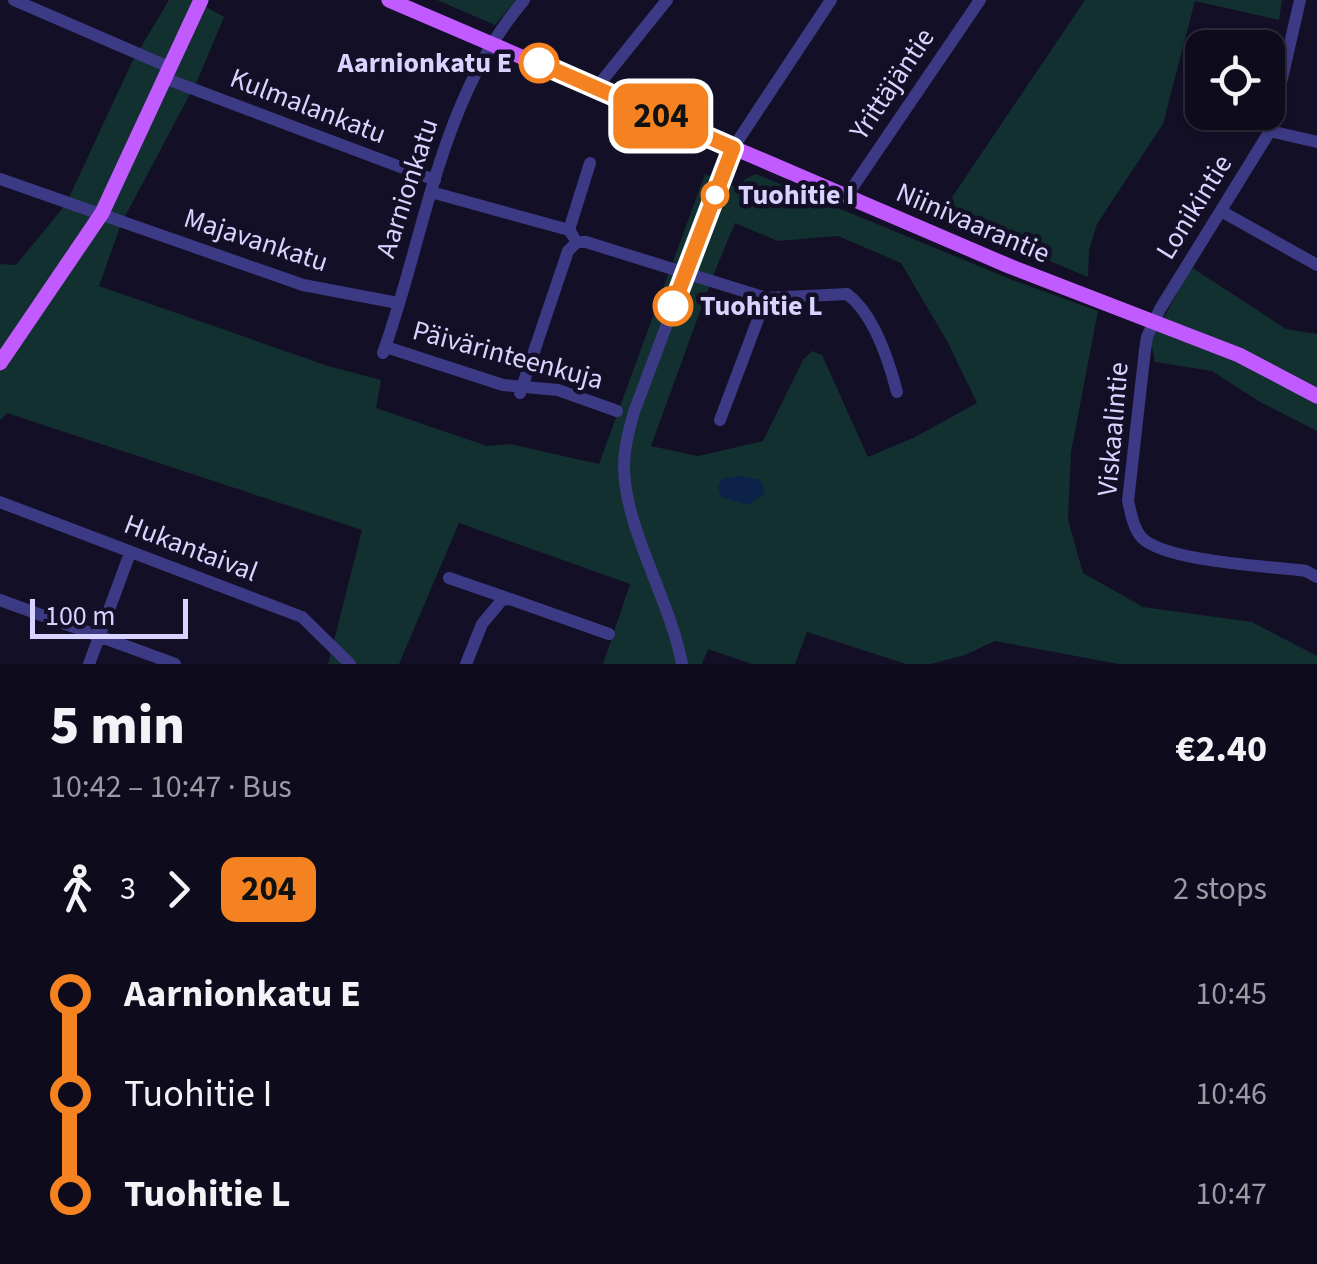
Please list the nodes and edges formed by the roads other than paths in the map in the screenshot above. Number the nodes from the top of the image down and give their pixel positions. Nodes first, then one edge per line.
1 (14, 0) edge
2 (193, 0) edge
3 (201, 0) edge
4 (389, 0) edge
5 (524, 0) edge
6 (666, 0) edge
7 (832, 0) edge
8 (980, 0) edge
9 (1300, 0) edge
10 (186, 28) junction
11 (490, 42) junction
12 (1285, 65) edge
13 (166, 72) junction
14 (597, 87) junction
15 (1270, 130) joint
16 (1317, 142) edge
17 (733, 148) junction
18 (590, 163) dead end
19 (0, 179) edge
20 (433, 186) junction
21 (846, 197) junction
22 (1221, 211) junction
23 (102, 214) junction
24 (573, 236) junction
25 (1317, 264) edge
26 (686, 271) junction
27 (766, 298) junction
28 (398, 304) junction
29 (1153, 322) junction
30 (384, 350) joint
31 (3, 359) edge
32 (520, 390) junction
33 (897, 392) dead end
34 (1317, 396) edge
35 (617, 411) dead end
36 (720, 420) dead end
37 (0, 502) edge
38 (130, 553) junction
39 (449, 578) dead end
40 (1317, 578) edge
41 (510, 599) junction
42 (0, 600) edge
43 (609, 634) dead end
44 (99, 637) junction
45 (89, 664) edge
46 (175, 664) edge
47 (350, 664) edge
48 (466, 664) edge
49 (682, 664) edge

1 - 13 street, Kulmalankatu
2 - 10 main road
3 - 10 main road
4 - 11 main road, Niinivaarantie
5 - 11 street, Aarnionkatu
6 - 14 street
7 - 17 street
8 - 21 street, Yrittäjäntie
9 - 12 street, Lonikintie
10 - 13 main road
11 - 14 main road, Niinivaarantie
11 - 20 street, Aarnionkatu
13 - 20 street, Kulmalankatu
13 - 23 main road
14 - 17 main road, Niinivaarantie
15 - 16 street
15 - 22 street, Lonikintie
17 - 21 main road, Niinivaarantie
17 - 26 street
18 - 24 street
19 - 23 street, Majavankatu
20 - 24 street, Kulmalankatu
20 - 28 street, Aarnionkatu
21 - 29 main road, Niinivaarantie
22 - 25 street
22 - 29 street, Lonikintie
23 - 28 street, Majavankatu
23 - 31 main road
24 - 26 street, Kulmalankatu
24 - 32 street
26 - 27 street, Kulmalankatu
26 - 49 street
27 - 33 street
27 - 36 street
28 - 30 street, Aarnionkatu
29 - 34 main road, Niinivaarantie
29 - 40 street, Viskaalintie
30 - 32 street, Päivärinteenkuja
32 - 35 street, Päivärinteenkuja
37 - 38 street, Hukantaival
38 - 44 street
38 - 47 street, Hukantaival
39 - 41 street
41 - 43 street
41 - 48 street
42 - 44 street
44 - 45 street
44 - 46 street

